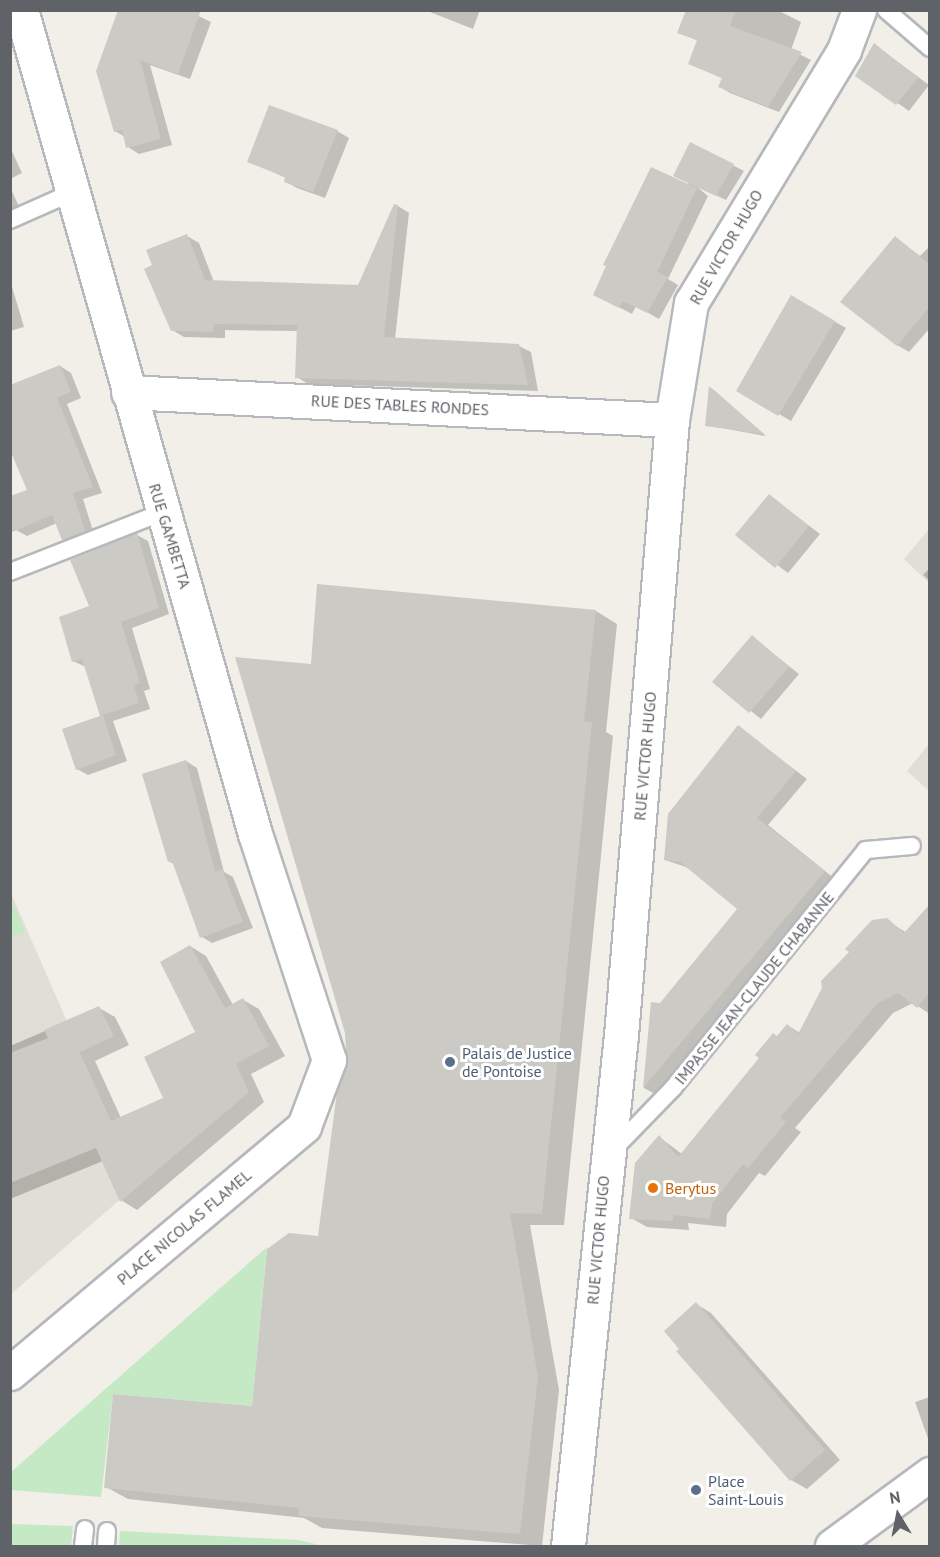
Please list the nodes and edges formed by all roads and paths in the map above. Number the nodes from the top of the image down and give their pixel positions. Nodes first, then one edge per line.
1 (21, 10) edge
2 (859, 10) edge
3 (886, 10) edge
4 (930, 48) edge
5 (71, 193) junction
6 (10, 220) edge
7 (128, 392) junction
8 (672, 420) junction
9 (163, 512) junction
10 (10, 572) edge
11 (912, 846) dead end
12 (329, 1060) joint
13 (607, 1157) junction
14 (10, 1373) edge
15 (930, 1474) edge
16 (85, 1529) dead end
17 (83, 1546) edge
18 (568, 1546) edge
19 (832, 1546) edge

1 - 5 street, RUE GAMBETTA
2 - 8 street, RUE VICTOR HUGO
3 - 4 lane
5 - 6 lane
5 - 7 street, RUE GAMBETTA
7 - 8 street, RUE DES TABLES RONDES
7 - 9 street, RUE GAMBETTA
8 - 13 street, RUE VICTOR HUGO
9 - 10 lane
9 - 12 street, RUE GAMBETTA
11 - 13 lane, IMPASSE JEAN-CLAUDE CHABANNE
12 - 14 street, PLACE NICOLAS FLAMEL
13 - 18 street, RUE VICTOR HUGO
15 - 19 street
16 - 17 lane

